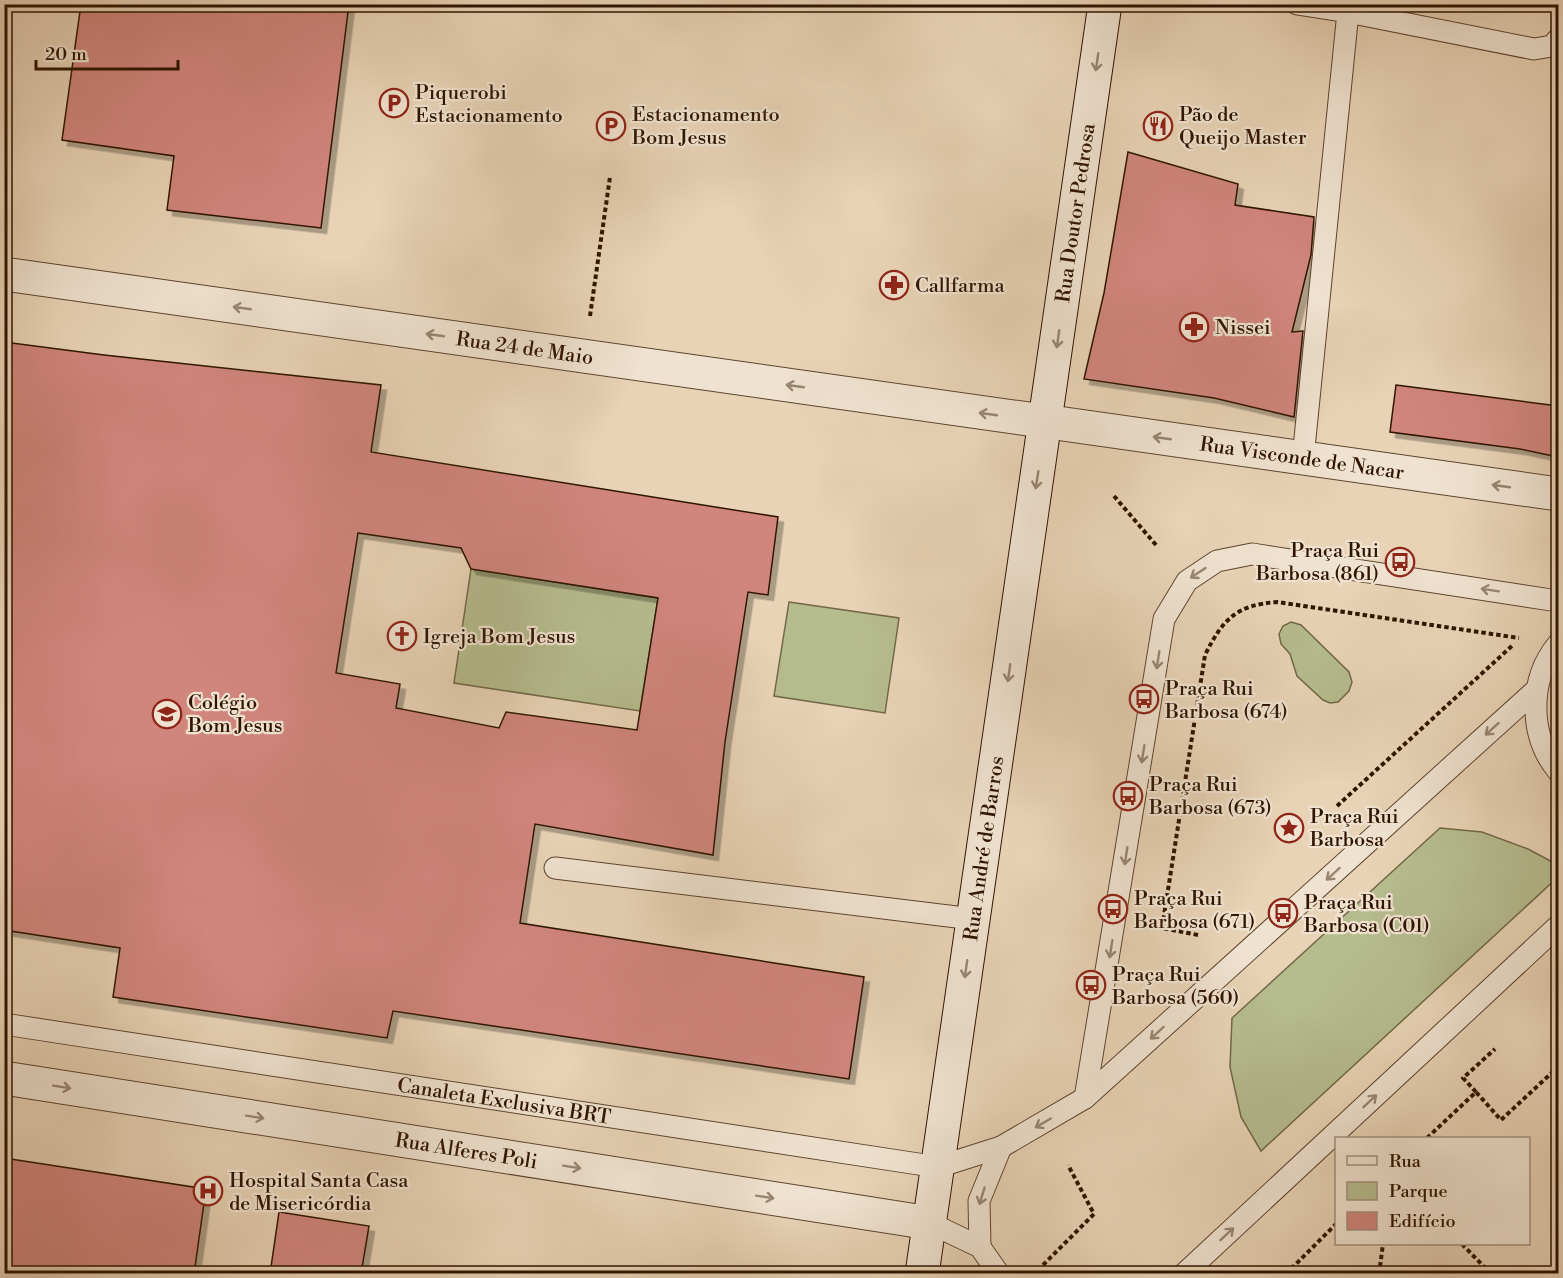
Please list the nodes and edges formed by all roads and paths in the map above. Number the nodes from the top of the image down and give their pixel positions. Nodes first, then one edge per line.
1 (1105, 4) edge
2 (1297, 4) edge
3 (1348, 12) junction
4 (1558, 39) edge
5 (610, 177) dead end
6 (4, 274) edge
7 (584, 356) junction
8 (1046, 422) junction
9 (1303, 458) junction
10 (1558, 494) edge
11 (1114, 496) dead end
12 (1156, 545) dead end
13 (1558, 601) edge
14 (1558, 644) edge
15 (1536, 690) junction
16 (1558, 771) edge
17 (1337, 806) dead end
18 (555, 868) dead end
19 (973, 919) junction
20 (1558, 926) edge
21 (1198, 935) dead end
22 (4, 1024) edge
23 (1495, 1049) dead end
24 (1558, 1067) edge
25 (4, 1078) edge
26 (1476, 1092) junction
27 (1085, 1098) junction
28 (1428, 1137) edge
29 (1001, 1147) junction
30 (1068, 1166) dead end
31 (938, 1167) junction
32 (930, 1223) junction
33 (1335, 1225) edge
34 (1383, 1245) edge
35 (1463, 1245) edge
36 (980, 1247) junction
37 (1043, 1265) dead end
38 (922, 1274) edge
39 (999, 1274) edge
40 (1184, 1274) edge
41 (1286, 1274) edge
42 (1379, 1274) edge
43 (1491, 1274) edge

1 -> 8 street, Rua Doutor Pedrosa
2 - 3 lane
3 - 4 lane
3 - 9 lane
5 - 7 path
7 -> 6 street, Rua 24 de Maio
8 -> 7 street, Rua 24 de Maio
9 -> 8 street, Rua Visconde de Nacar
8 -> 19 street, Rua André de Barros
10 -> 9 street, Rua Visconde de Nacar
11 - 12 path
13 -> 27 lane
14 - 15 lane
15 - 16 lane
15 -> 27 lane, Canaleta Exclusiva BRT
17 - 21 path
18 - 19 lane
19 -> 31 street, Rua André de Barros
40 -> 20 lane
22 - 31 lane, Canaleta Exclusiva BRT
23 - 26 path
24 - 26 path
25 -> 32 street, Rua Alferes Poli
26 - 28 path
27 -> 29 lane, Canaleta Exclusiva BRT
29 - 31 lane, Canaleta Exclusiva BRT
29 -> 36 lane
30 - 37 path
31 - 32 street, Rua André de Barros
32 - 36 lane
32 - 38 street, Rua André de Barros
33 - 41 path
34 - 42 path
35 - 43 path
36 - 39 lane

